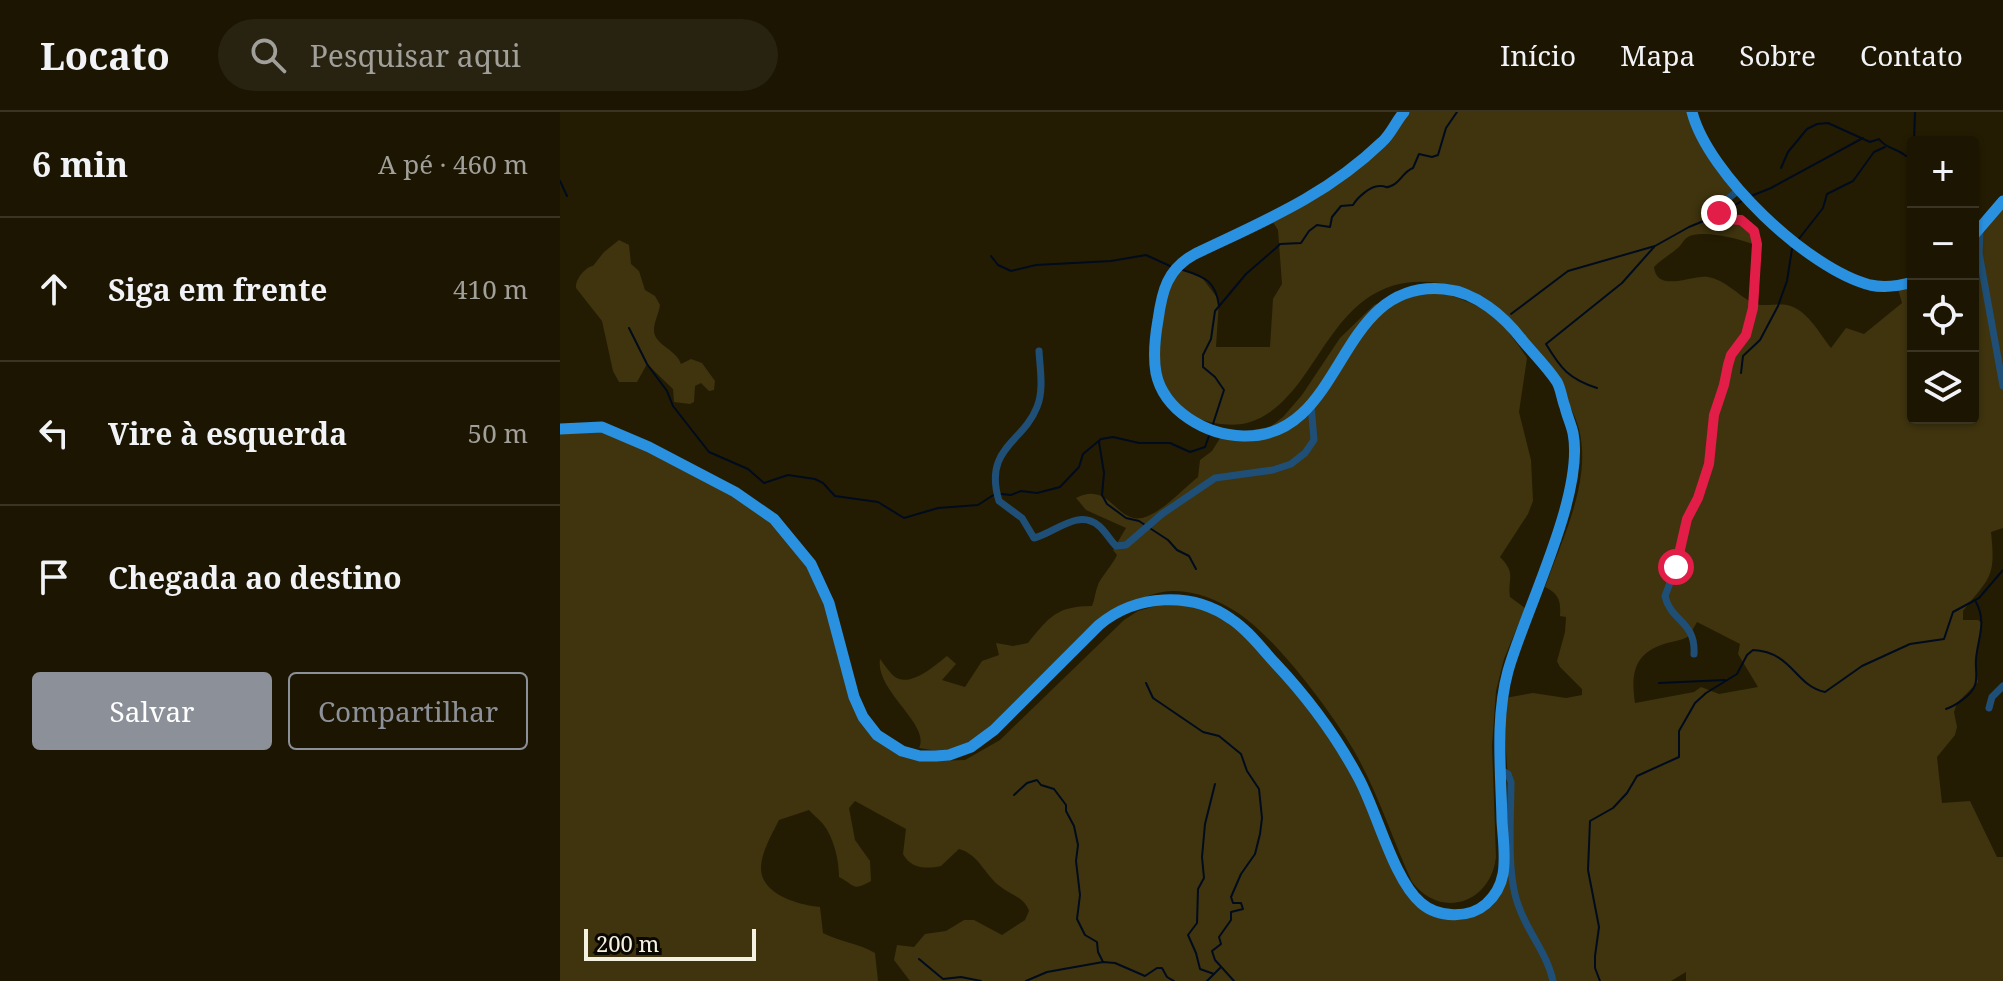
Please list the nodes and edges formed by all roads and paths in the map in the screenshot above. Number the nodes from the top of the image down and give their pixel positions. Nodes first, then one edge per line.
1 (1404, 112) edge
2 (1692, 112) edge
3 (1740, 189) junction
4 (2003, 201) edge
5 (1979, 230) edge
6 (1979, 253) edge
7 (1907, 283) edge
8 (1039, 351) dead end
9 (2003, 386) edge
10 (1311, 405) junction
11 (560, 429) edge
12 (1694, 654) dead end
13 (2003, 686) edge
14 (1989, 708) dead end
15 (1501, 770) junction
16 (1553, 981) edge

1 - 10 highway
2 - 3 highway
3 - 7 highway
3 - 12 street
4 - 5 highway
6 - 9 street
8 - 10 street
10 - 15 highway
11 - 15 highway
13 - 14 street
15 - 16 street

